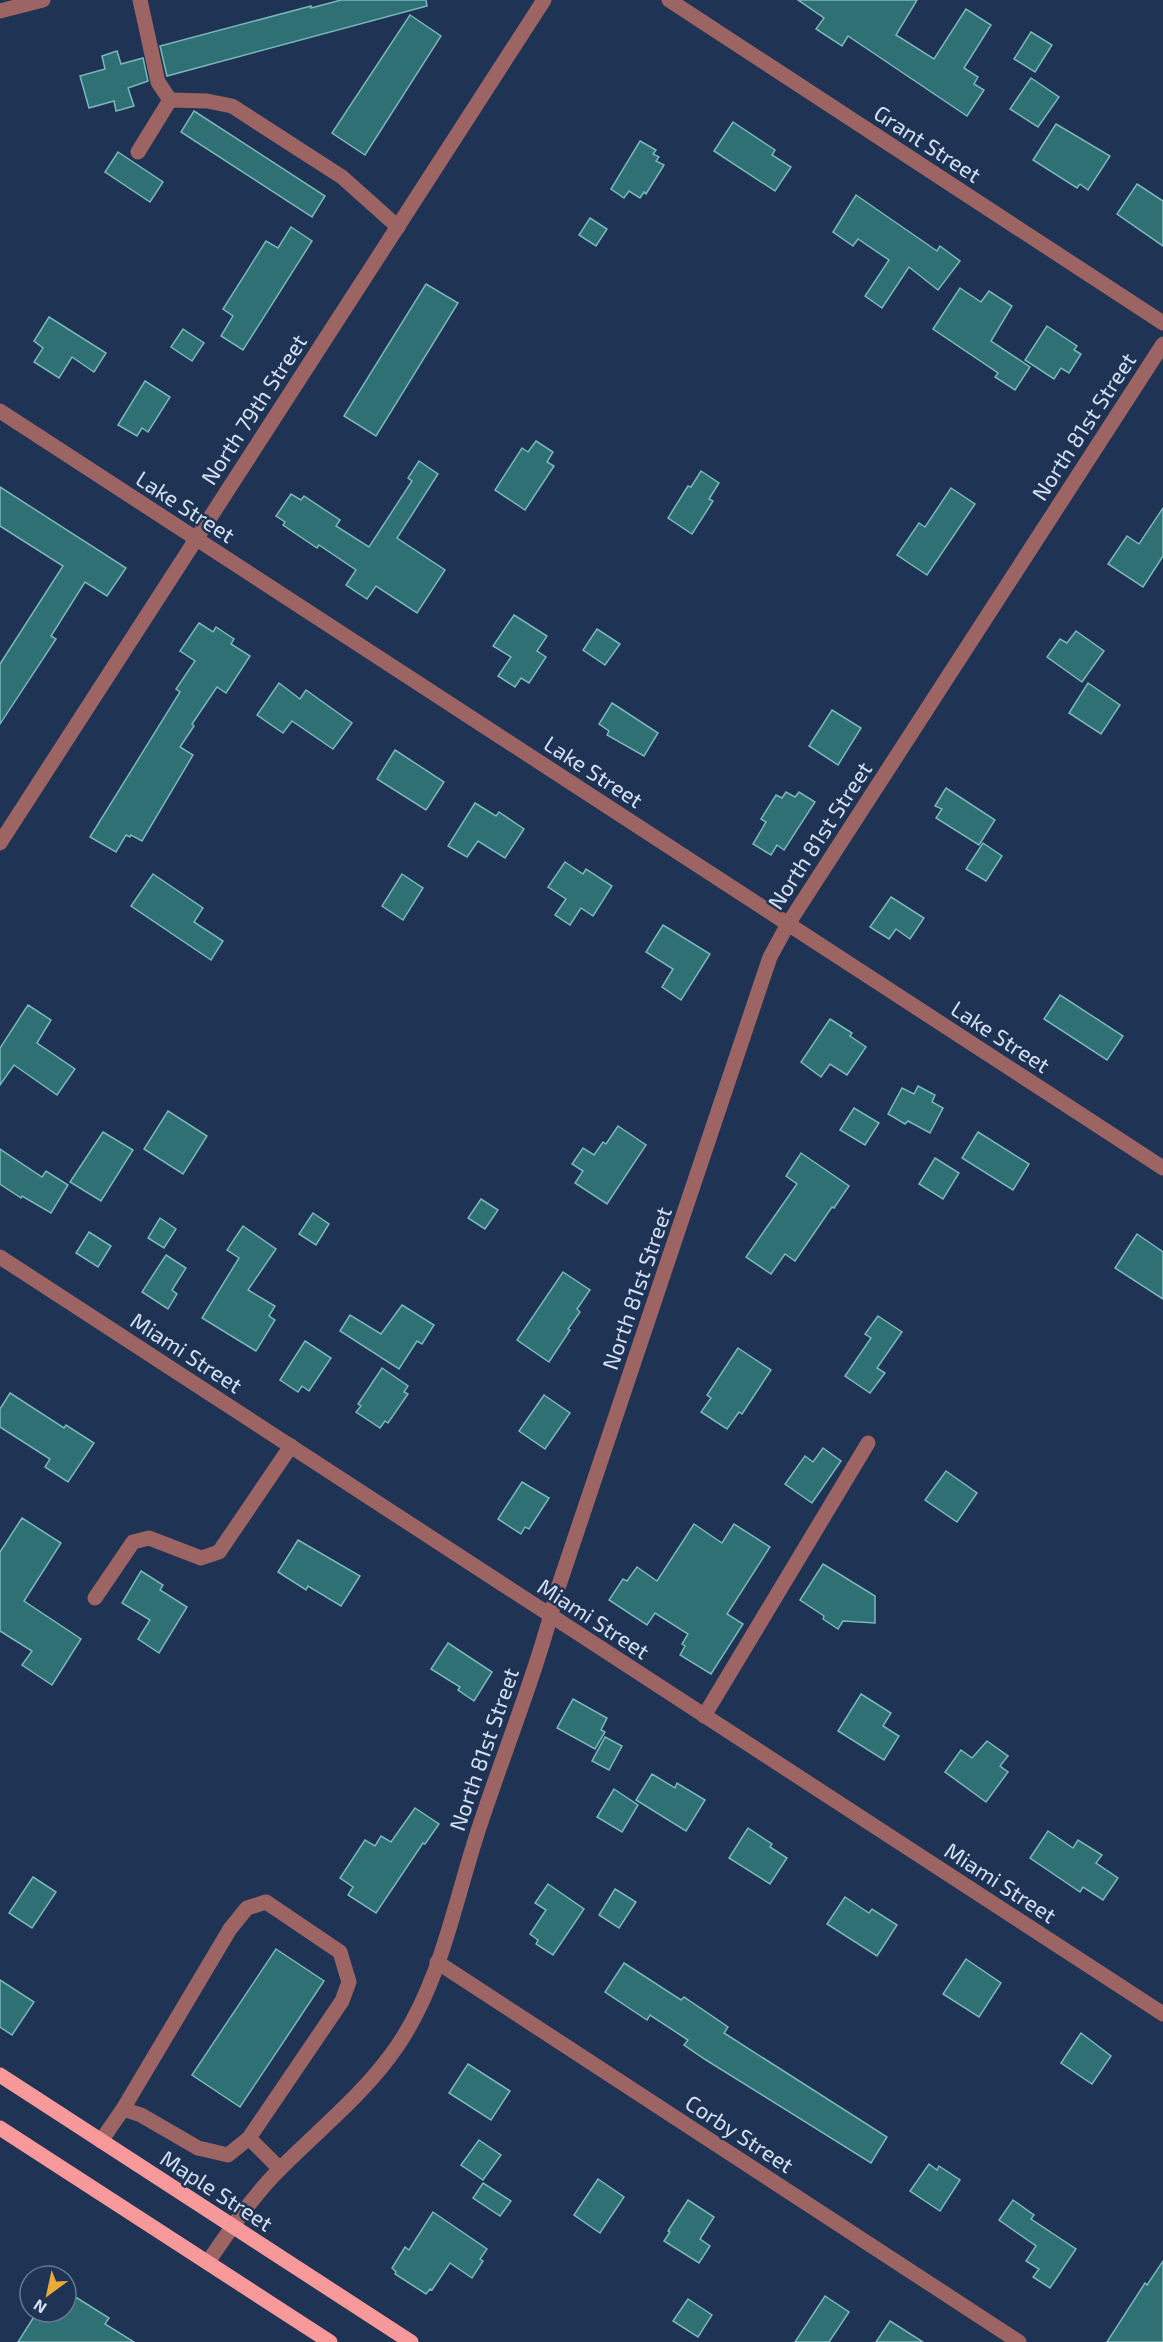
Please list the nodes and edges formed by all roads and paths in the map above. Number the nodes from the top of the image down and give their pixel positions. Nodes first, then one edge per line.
1 (140, 0) edge
2 (544, 0) edge
3 (669, 0) edge
4 (39, 1) edge
5 (0, 11) edge
6 (170, 100) junction
7 (138, 152) dead end
8 (398, 227) junction
9 (1163, 323) edge
10 (1163, 344) edge
11 (0, 411) edge
12 (196, 539) junction
13 (0, 843) edge
14 (788, 924) junction
15 (1163, 1168) edge
16 (0, 1257) edge
17 (868, 1443) dead end
18 (291, 1446) junction
19 (95, 1598) dead end
20 (551, 1617) junction
21 (704, 1716) junction
22 (437, 1962) junction
23 (1163, 2014) edge
24 (0, 2075) edge
25 (123, 2109) junction
26 (0, 2128) edge
27 (249, 2138) junction
28 (101, 2141) junction
29 (280, 2169) junction
30 (232, 2226) junction
31 (208, 2262) junction
32 (330, 2342) edge
33 (411, 2342) edge
34 (1018, 2342) edge

1 - 6 street
2 - 8 street, North 79th Street
3 - 9 street, Grant Street
4 - 5 street
6 - 7 street
6 - 8 street
8 - 12 street, North 79th Street
10 - 14 street, North 81st Street
11 - 12 street, Lake Street
12 - 13 street, North 79th Street
12 - 14 street, Lake Street
14 - 15 street, Lake Street
14 - 20 street, North 81st Street
16 - 18 street, Miami Street
17 - 21 street
18 - 19 street
18 - 20 street, Miami Street
20 - 21 street, Miami Street
20 - 22 street, North 81st Street
21 - 23 street, Miami Street
22 - 29 street, North 81st Street
22 - 34 street, Corby Street
24 - 28 main road, Maple Street
25 - 27 street
25 - 27 street
25 - 28 street
26 - 31 main road
27 - 29 street
28 - 30 main road, Maple Street
29 - 30 street, North 81st Street
30 - 31 street, North 81st Street
30 - 33 main road, Maple Street
31 - 32 main road

